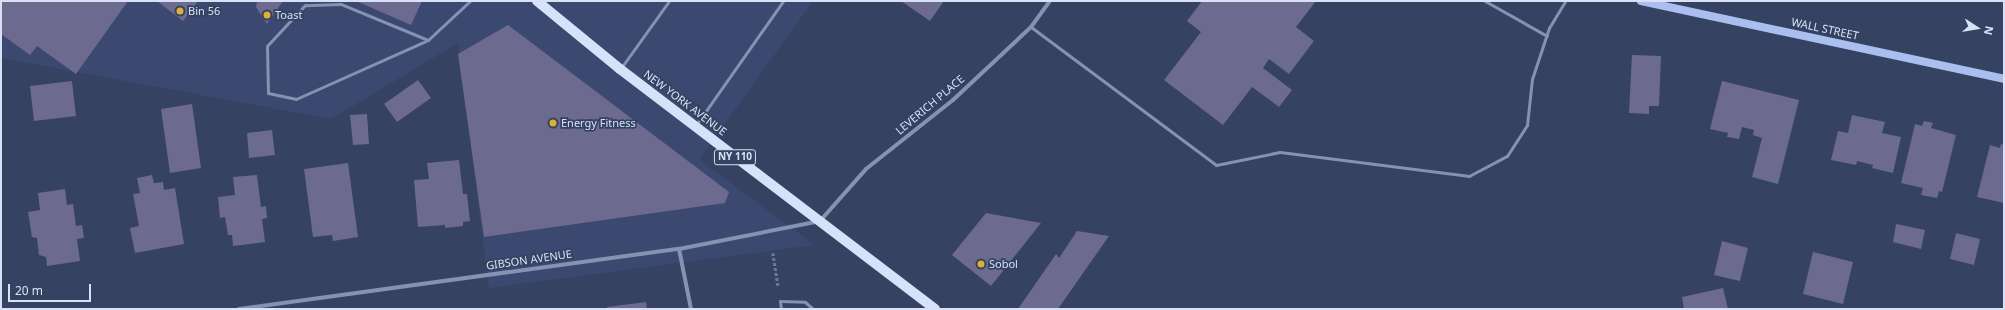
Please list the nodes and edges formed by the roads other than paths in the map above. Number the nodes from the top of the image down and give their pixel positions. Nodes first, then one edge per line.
1 (470, 1) edge
2 (537, 1) edge
3 (669, 1) edge
4 (783, 1) edge
5 (1050, 1) edge
6 (1485, 1) edge
7 (1564, 1) edge
8 (1641, 1) edge
9 (1030, 27) junction
10 (1547, 36) junction
11 (428, 40) junction
12 (620, 69) junction
13 (2004, 79) edge
14 (695, 126) junction
15 (820, 221) junction
16 (679, 249) junction
17 (239, 309) edge
18 (691, 309) edge
19 (782, 309) edge
20 (813, 309) edge
21 (935, 309) edge

1 - 11 lane
2 - 12 main road, NEW YORK AVENUE / NY 110
3 - 12 lane
4 - 14 lane
5 - 9 street, LEVERICH PLACE
6 - 10 lane
7 - 10 lane
8 - 13 street, WALL STREET
9 - 10 lane
9 - 15 street, LEVERICH PLACE
11 - 11 lane
12 - 14 main road, NEW YORK AVENUE / NY 110
14 - 15 main road, NEW YORK AVENUE / NY 110
15 - 16 street, GIBSON AVENUE
15 - 21 main road, NEW YORK AVENUE / NY 110
16 - 17 street, GIBSON AVENUE
16 - 18 street
19 - 20 lane

